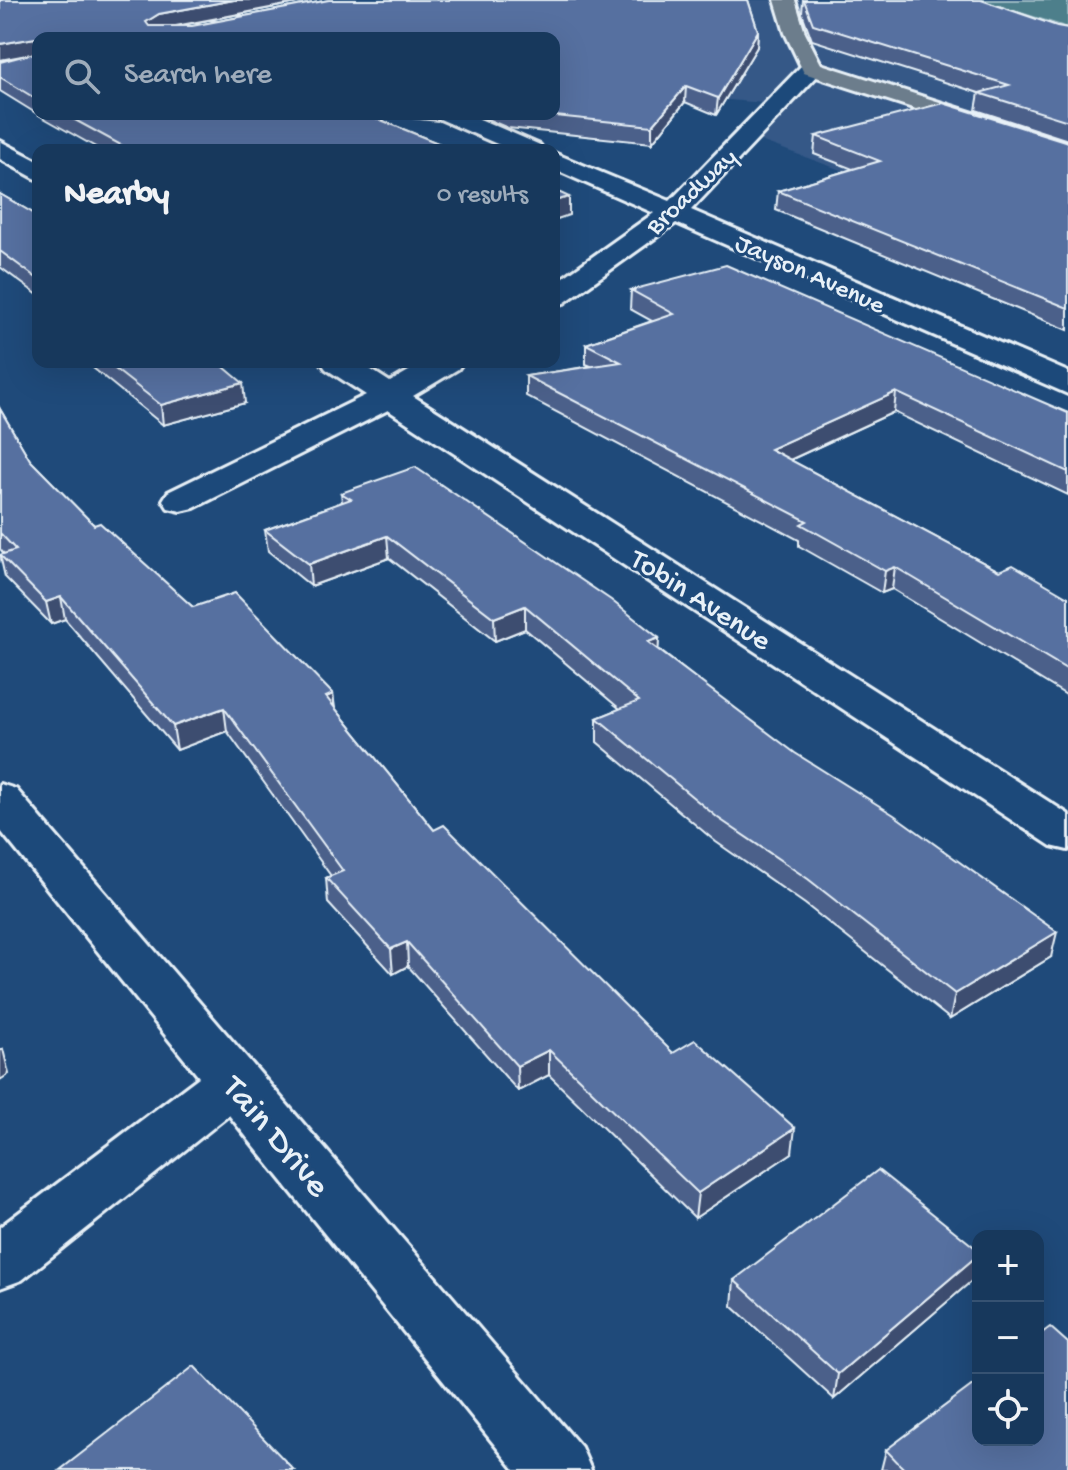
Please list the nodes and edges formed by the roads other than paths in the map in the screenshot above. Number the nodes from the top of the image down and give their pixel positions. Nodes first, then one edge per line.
1 (186, 0) edge
2 (785, 0) edge
3 (280, 15) edge
4 (239, 23) junction
5 (206, 29) edge
6 (259, 32) edge
7 (812, 68) junction
8 (462, 120) edge
9 (517, 144) edge
10 (0, 148) edge
11 (1068, 151) edge
12 (560, 163) edge
13 (32, 168) edge
14 (674, 212) junction
15 (560, 293) edge
16 (346, 368) edge
17 (437, 368) edge
18 (1068, 384) edge
19 (390, 396) junction
20 (181, 500) dead end
21 (0, 799) edge
22 (1068, 835) edge
23 (234, 1081) junction
24 (0, 1262) edge
25 (557, 1470) edge

1 - 4 street
2 - 7 main road
3 - 4 street
4 - 5 street
4 - 6 street
7 - 11 main road
7 - 14 street, Broadway
8 - 9 street
10 - 13 street
12 - 14 street, Jayson Avenue
14 - 15 street, Broadway
14 - 18 street, Jayson Avenue
16 - 19 street, Tobin Avenue
17 - 19 street
19 - 20 street
19 - 22 street, Tobin Avenue
21 - 23 street, Tain Drive
23 - 24 street
23 - 25 street, Tain Drive

